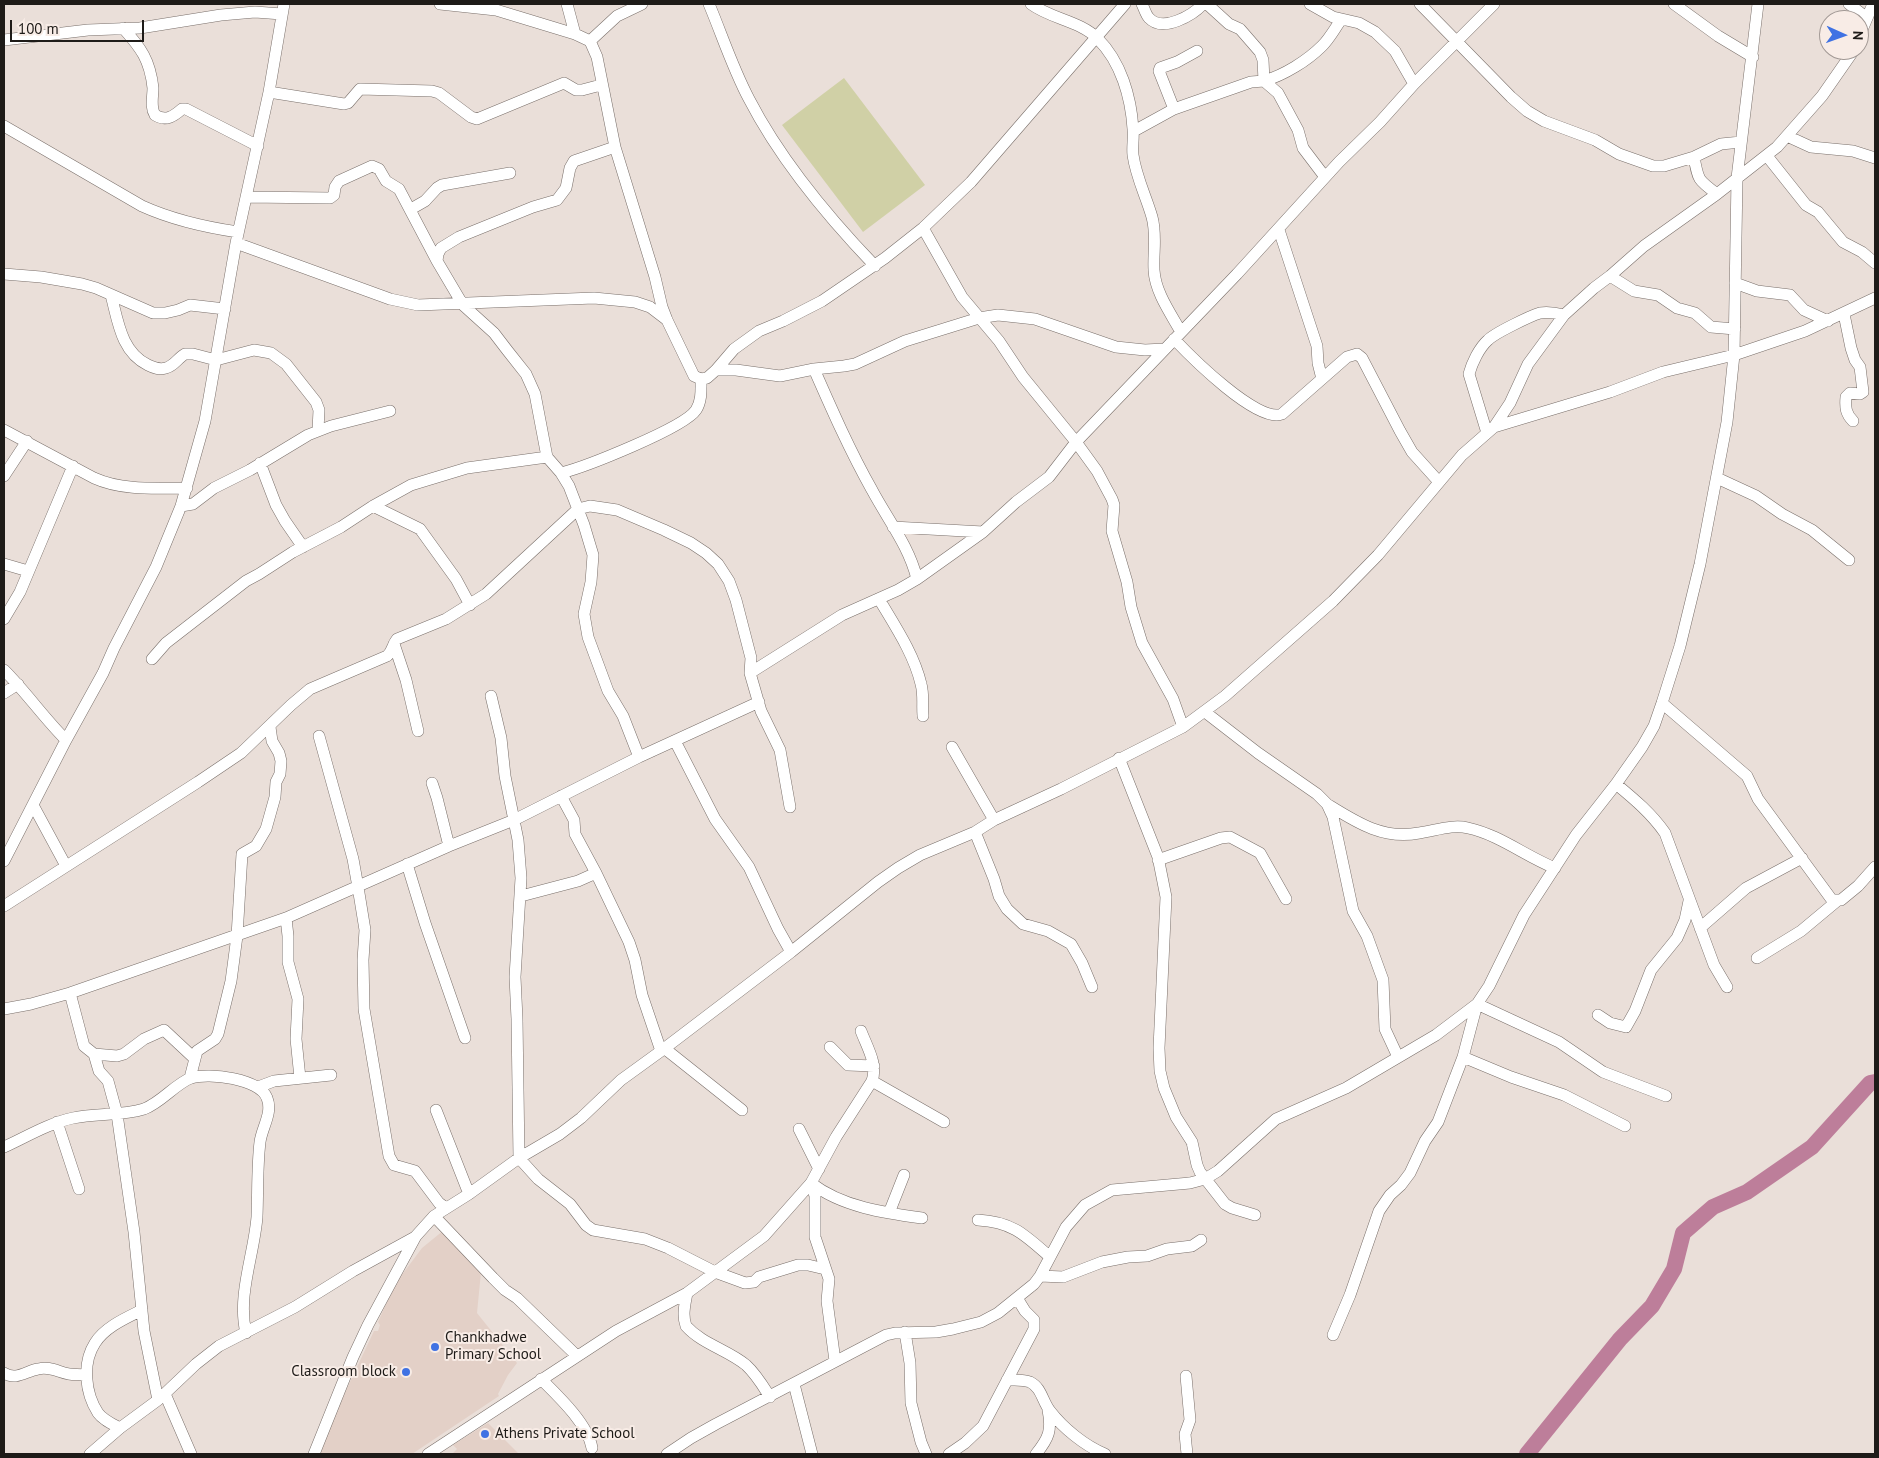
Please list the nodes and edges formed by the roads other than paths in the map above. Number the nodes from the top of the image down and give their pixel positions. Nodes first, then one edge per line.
1 (440, 4) edge
2 (567, 4) edge
3 (642, 4) edge
4 (709, 4) edge
5 (1031, 4) edge
6 (1125, 4) edge
7 (1142, 4) edge
8 (1203, 4) edge
9 (1207, 4) edge
10 (1310, 4) edge
11 (1420, 4) edge
12 (1494, 4) edge
13 (1674, 4) edge
14 (1758, 4) edge
15 (1849, 4) edge
16 (283, 9) edge
17 (1872, 10) edge
18 (1341, 20) junction
19 (123, 28) junction
20 (576, 34) junction
21 (1097, 37) junction
22 (4, 40) edge
23 (590, 41) junction
24 (1456, 42) junction
25 (1197, 51) dead end
26 (1752, 57) junction
27 (1847, 60) edge
28 (1264, 81) junction
29 (1414, 84) junction
30 (602, 85) junction
31 (269, 92) junction
32 (1174, 109) junction
33 (6, 129) edge
34 (1134, 131) junction
35 (1787, 136) junction
36 (1742, 142) junction
37 (258, 146) junction
38 (615, 147) junction
39 (1767, 156) junction
40 (1694, 157) junction
41 (1875, 158) edge
42 (510, 172) dead end
43 (1325, 176) junction
44 (1737, 178) junction
45 (1717, 194) junction
46 (246, 197) junction
47 (411, 209) junction
48 (923, 228) junction
49 (1279, 230) junction
50 (237, 238) junction
51 (438, 261) junction
52 (1875, 263) edge
53 (875, 266) junction
54 (4, 274) edge
55 (1610, 276) junction
56 (1736, 283) junction
57 (111, 295) junction
58 (1875, 298) edge
59 (463, 305) junction
60 (225, 309) junction
61 (1844, 314) junction
62 (1564, 315) junction
63 (978, 318) junction
64 (667, 320) junction
65 (1828, 321) junction
66 (1735, 329) junction
67 (1178, 336) junction
68 (1164, 349) junction
69 (1734, 355) junction
70 (216, 360) junction
71 (814, 369) junction
72 (716, 370) junction
73 (701, 379) junction
74 (1322, 379) junction
75 (390, 411) dead end
76 (1853, 421) dead end
77 (4, 430) edge
78 (318, 430) junction
79 (1490, 430) junction
80 (27, 441) junction
81 (1076, 442) junction
82 (547, 457) junction
83 (260, 463) junction
84 (73, 466) junction
85 (561, 472) junction
86 (4, 476) edge
87 (1717, 478) junction
88 (1438, 482) junction
89 (187, 488) junction
90 (181, 506) junction
91 (374, 506) junction
92 (578, 509) junction
93 (893, 527) junction
94 (983, 532) junction
95 (303, 546) junction
96 (1849, 560) dead end
97 (4, 564) edge
98 (28, 571) junction
99 (917, 579) junction
100 (879, 599) junction
101 (470, 605) junction
102 (4, 619) edge
103 (394, 644) junction
104 (152, 659) dead end
105 (4, 670) edge
106 (750, 673) junction
107 (18, 684) junction
108 (4, 693) edge
109 (490, 696) dead end
110 (759, 702) junction
111 (1662, 703) junction
112 (1205, 712) junction
113 (923, 716) dead end
114 (270, 726) junction
115 (1183, 727) junction
116 (418, 731) dead end
117 (318, 736) dead end
118 (66, 740) junction
119 (675, 741) junction
120 (952, 748) dead end
121 (639, 756) junction
122 (1119, 758) junction
123 (432, 783) dead end
124 (1616, 784) junction
125 (561, 796) junction
126 (1327, 804) junction
127 (33, 805) junction
128 (790, 807) dead end
129 (514, 820) junction
130 (994, 820) junction
131 (975, 832) junction
132 (449, 846) junction
133 (1802, 858) junction
134 (1158, 860) junction
135 (4, 861) edge
136 (408, 864) junction
137 (66, 866) junction
138 (1875, 867) edge
139 (1555, 868) junction
140 (596, 873) junction
141 (358, 886) junction
142 (521, 896) junction
143 (1286, 899) dead end
144 (1689, 901) junction
145 (1837, 901) junction
146 (4, 906) edge
147 (286, 918) junction
148 (1700, 928) junction
149 (237, 936) junction
150 (790, 952) junction
151 (1758, 958) dead end
152 (1092, 987) dead end
153 (1727, 987) dead end
154 (70, 993) junction
155 (1477, 1004) junction
156 (4, 1009) edge
157 (1598, 1015) dead end
158 (861, 1031) dead end
159 (465, 1038) dead end
160 (830, 1047) dead end
161 (663, 1049) junction
162 (94, 1054) junction
163 (1398, 1057) junction
164 (1463, 1057) junction
165 (194, 1058) junction
166 (874, 1066) junction
167 (331, 1075) dead end
168 (190, 1078) junction
169 (300, 1078) junction
170 (872, 1081) junction
171 (258, 1087) junction
172 (1666, 1096) dead end
173 (436, 1110) dead end
174 (742, 1110) dead end
175 (117, 1114) junction
176 (57, 1122) junction
177 (944, 1122) dead end
178 (1625, 1126) dead end
179 (799, 1129) dead end
180 (4, 1147) edge
181 (519, 1158) junction
182 (819, 1169) junction
183 (904, 1175) dead end
184 (1205, 1179) junction
185 (811, 1184) junction
186 (79, 1189) dead end
187 (469, 1194) junction
188 (446, 1208) junction
189 (889, 1213) junction
190 (1254, 1215) dead end
191 (434, 1216) junction
192 (922, 1218) dead end
193 (978, 1220) dead end
194 (416, 1236) junction
195 (1202, 1240) dead end
196 (1050, 1257) junction
197 (825, 1269) junction
198 (714, 1272) junction
199 (1040, 1276) junction
200 (687, 1293) junction
201 (1017, 1298) junction
202 (142, 1310) junction
203 (905, 1332) junction
204 (246, 1333) junction
205 (1332, 1335) dead end
206 (577, 1356) junction
207 (835, 1361) junction
208 (4, 1373) edge
209 (86, 1375) junction
210 (1186, 1376) dead end
211 (541, 1379) junction
212 (1007, 1380) junction
213 (794, 1384) junction
214 (162, 1397) junction
215 (770, 1397) junction
216 (1048, 1408) junction
217 (120, 1428) junction
218 (592, 1448) dead end
219 (90, 1454) edge
220 (191, 1454) edge
221 (314, 1454) edge
222 (428, 1454) edge
223 (667, 1454) edge
224 (812, 1454) edge
225 (926, 1454) edge
226 (950, 1454) edge
227 (1036, 1454) edge
228 (1105, 1454) edge
229 (1187, 1454) edge

1 - 20 street
2 - 20 street
3 - 23 street
4 - 53 street
5 - 21 street
6 - 21 street
7 - 8 street
9 - 28 street
10 - 18 street
11 - 24 street
12 - 24 street
13 - 26 street
14 - 26 street
15 - 17 street
16 - 19 street
16 - 31 street
18 - 28 street
18 - 29 street
19 - 22 street
19 - 37 street
20 - 23 street
21 - 34 street
21 - 48 street
23 - 30 street
24 - 29 street
24 - 40 street
25 - 32 street
26 - 36 street
27 - 35 street
28 - 32 street
28 - 43 street
29 - 43 street
30 - 31 street
30 - 38 street
31 - 37 street
32 - 34 street
33 - 50 street
34 - 67 street
35 - 39 street
35 - 41 street
36 - 40 street
36 - 44 street
37 - 46 street
38 - 51 street
38 - 64 street
39 - 44 street
39 - 52 street
40 - 45 street
42 - 47 street
43 - 49 street
44 - 45 street
44 - 56 street
45 - 55 street
46 - 47 street
46 - 50 street
47 - 51 street
48 - 53 street
48 - 63 street
49 - 67 street
49 - 74 street
50 - 59 street
50 - 60 street
51 - 59 street
53 - 72 street
54 - 57 street
55 - 62 street
55 - 66 street
56 - 65 street
56 - 66 street
57 - 60 street
57 - 70 street
58 - 61 street
59 - 64 street
59 - 82 street
60 - 70 street
61 - 65 street
61 - 76 street
62 - 79 street
62 - 79 street
63 - 68 street
63 - 71 street
63 - 81 street
64 - 73 street
65 - 69 street
66 - 69 street
67 - 68 street
67 - 74 street
68 - 81 street
69 - 79 street
69 - 87 street
70 - 78 street
70 - 89 street
71 - 72 street
71 - 93 street
72 - 73 street
73 - 85 street
74 - 88 street
75 - 78 street
77 - 80 street
78 - 83 street
79 - 88 street
80 - 84 street
80 - 86 street
81 - 94 street
81 - 115 street
82 - 85 street
82 - 91 street
83 - 90 street
83 - 95 street
84 - 89 street
84 - 98 street
85 - 92 street
87 - 96 street
87 - 111 street
88 - 112 street
89 - 90 street
90 - 118 street
91 - 95 street
91 - 101 street
92 - 101 street
92 - 106 street
92 - 121 street
93 - 94 street
93 - 99 street
94 - 99 street
95 - 104 street
97 - 98 street
98 - 102 street
99 - 100 street
100 - 106 street
100 - 113 street
101 - 103 street
103 - 114 street
103 - 116 street
105 - 107 street
106 - 110 street
107 - 108 street
107 - 118 street
109 - 129 street
110 - 119 street
110 - 128 street
111 - 124 street
111 - 133 street
112 - 115 street
112 - 126 street
114 - 137 street
114 - 149 street
115 - 122 street
117 - 141 street
118 - 127 street
119 - 121 street
119 - 150 street
120 - 130 street
121 - 125 street
122 - 130 street
122 - 134 street
123 - 132 street
124 - 139 street
124 - 144 street
125 - 129 street
125 - 140 street
126 - 139 street
126 - 163 street
127 - 135 street
127 - 137 street
129 - 132 street
129 - 142 street
130 - 131 street
131 - 150 street
131 - 152 street
132 - 136 street
133 - 145 street
133 - 148 street
134 - 143 street
134 - 184 street
136 - 141 street
136 - 159 street
137 - 146 street
138 - 145 street
139 - 155 street
140 - 142 street
140 - 161 street
141 - 147 street
141 - 188 street
142 - 181 street
144 - 148 street
144 - 157 street
145 - 151 street
147 - 149 street
147 - 169 street
148 - 153 street
149 - 154 street
149 - 165 street
150 - 161 street
154 - 156 street
154 - 162 street
155 - 163 street
155 - 164 street
155 - 172 street
158 - 166 street
160 - 166 street
161 - 174 street
161 - 181 street
162 - 165 street
162 - 175 street
163 - 184 street
164 - 178 street
164 - 205 street
165 - 168 street
166 - 170 street
167 - 169 street
168 - 171 street
168 - 175 street
169 - 171 street
170 - 177 street
170 - 182 street
171 - 204 street
173 - 187 street
175 - 176 street
175 - 202 street
176 - 180 street
176 - 186 street
179 - 182 street
181 - 187 street
181 - 198 street
182 - 185 street
183 - 189 street
184 - 190 street
184 - 196 street
185 - 189 street
185 - 197 street
185 - 198 street
187 - 188 street
188 - 191 street
189 - 192 street
191 - 194 street
191 - 206 street
193 - 196 street
194 - 204 street
194 - 221 street
195 - 199 street
196 - 199 street
197 - 198 street
197 - 207 street
198 - 200 street
199 - 201 street
200 - 206 street
200 - 215 street
201 - 203 street
201 - 212 street
202 - 209 street
202 - 214 street
203 - 207 street
203 - 225 street
204 - 214 street
206 - 211 street
207 - 213 street
208 - 209 street
209 - 217 street
210 - 229 street
211 - 218 street
211 - 222 street
212 - 216 street
212 - 226 street
213 - 215 street
213 - 224 street
214 - 217 street
214 - 220 street
215 - 223 street
216 - 227 street
216 - 228 street
217 - 219 street

